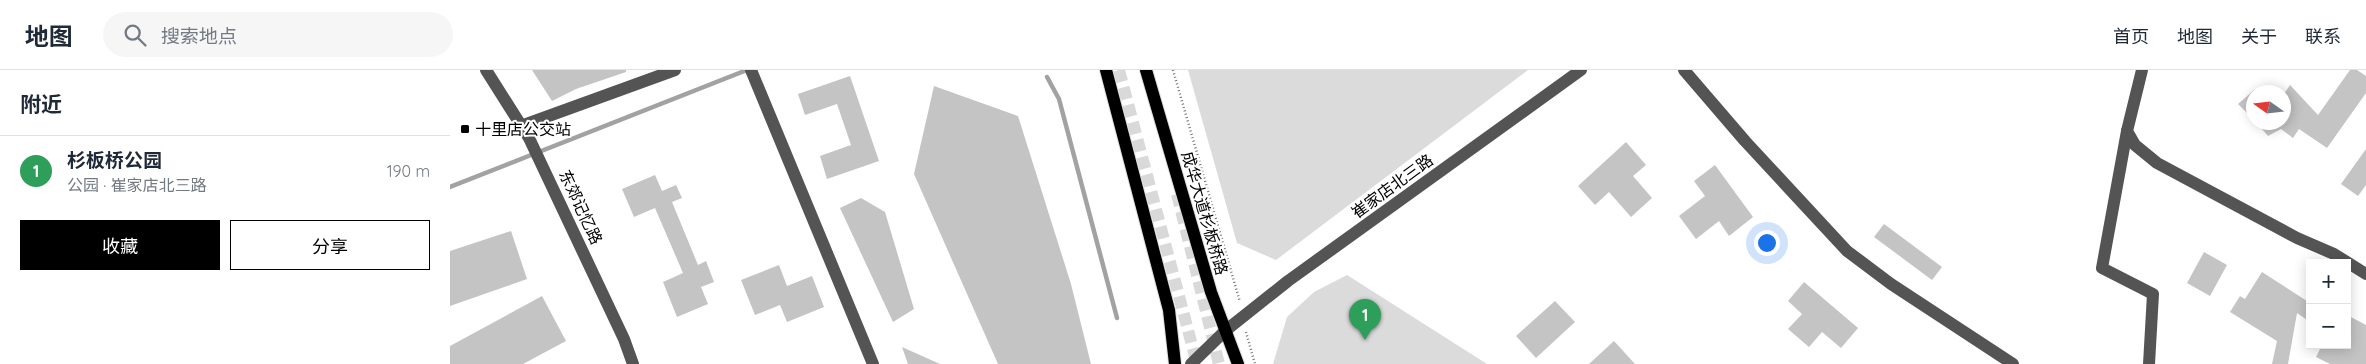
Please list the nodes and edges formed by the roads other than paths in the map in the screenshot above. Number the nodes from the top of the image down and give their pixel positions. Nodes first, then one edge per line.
1 (486, 70) edge
2 (675, 70) edge
3 (751, 70) edge
4 (1106, 70) edge
5 (1146, 70) edge
6 (1580, 70) edge
7 (1684, 70) edge
8 (2142, 70) edge
9 (521, 126) junction
10 (2128, 131) junction
11 (2366, 274) edge
12 (1225, 331) junction
13 (633, 364) edge
14 (873, 364) edge
15 (1175, 364) edge
16 (1191, 364) edge
17 (1238, 364) edge
18 (2012, 364) edge
19 (2149, 364) edge

1 - 9 street, 东郊记忆路
2 - 9 street
3 - 14 street
4 - 15 main road
5 - 12 main road, 成华大道杉板桥路
6 - 12 street, 崔家店北三路
7 - 18 street
8 - 10 street
9 - 13 street, 东郊记忆路
10 - 11 street
10 - 19 street
12 - 16 street, 崔家店北三路
12 - 17 main road, 成华大道杉板桥路

